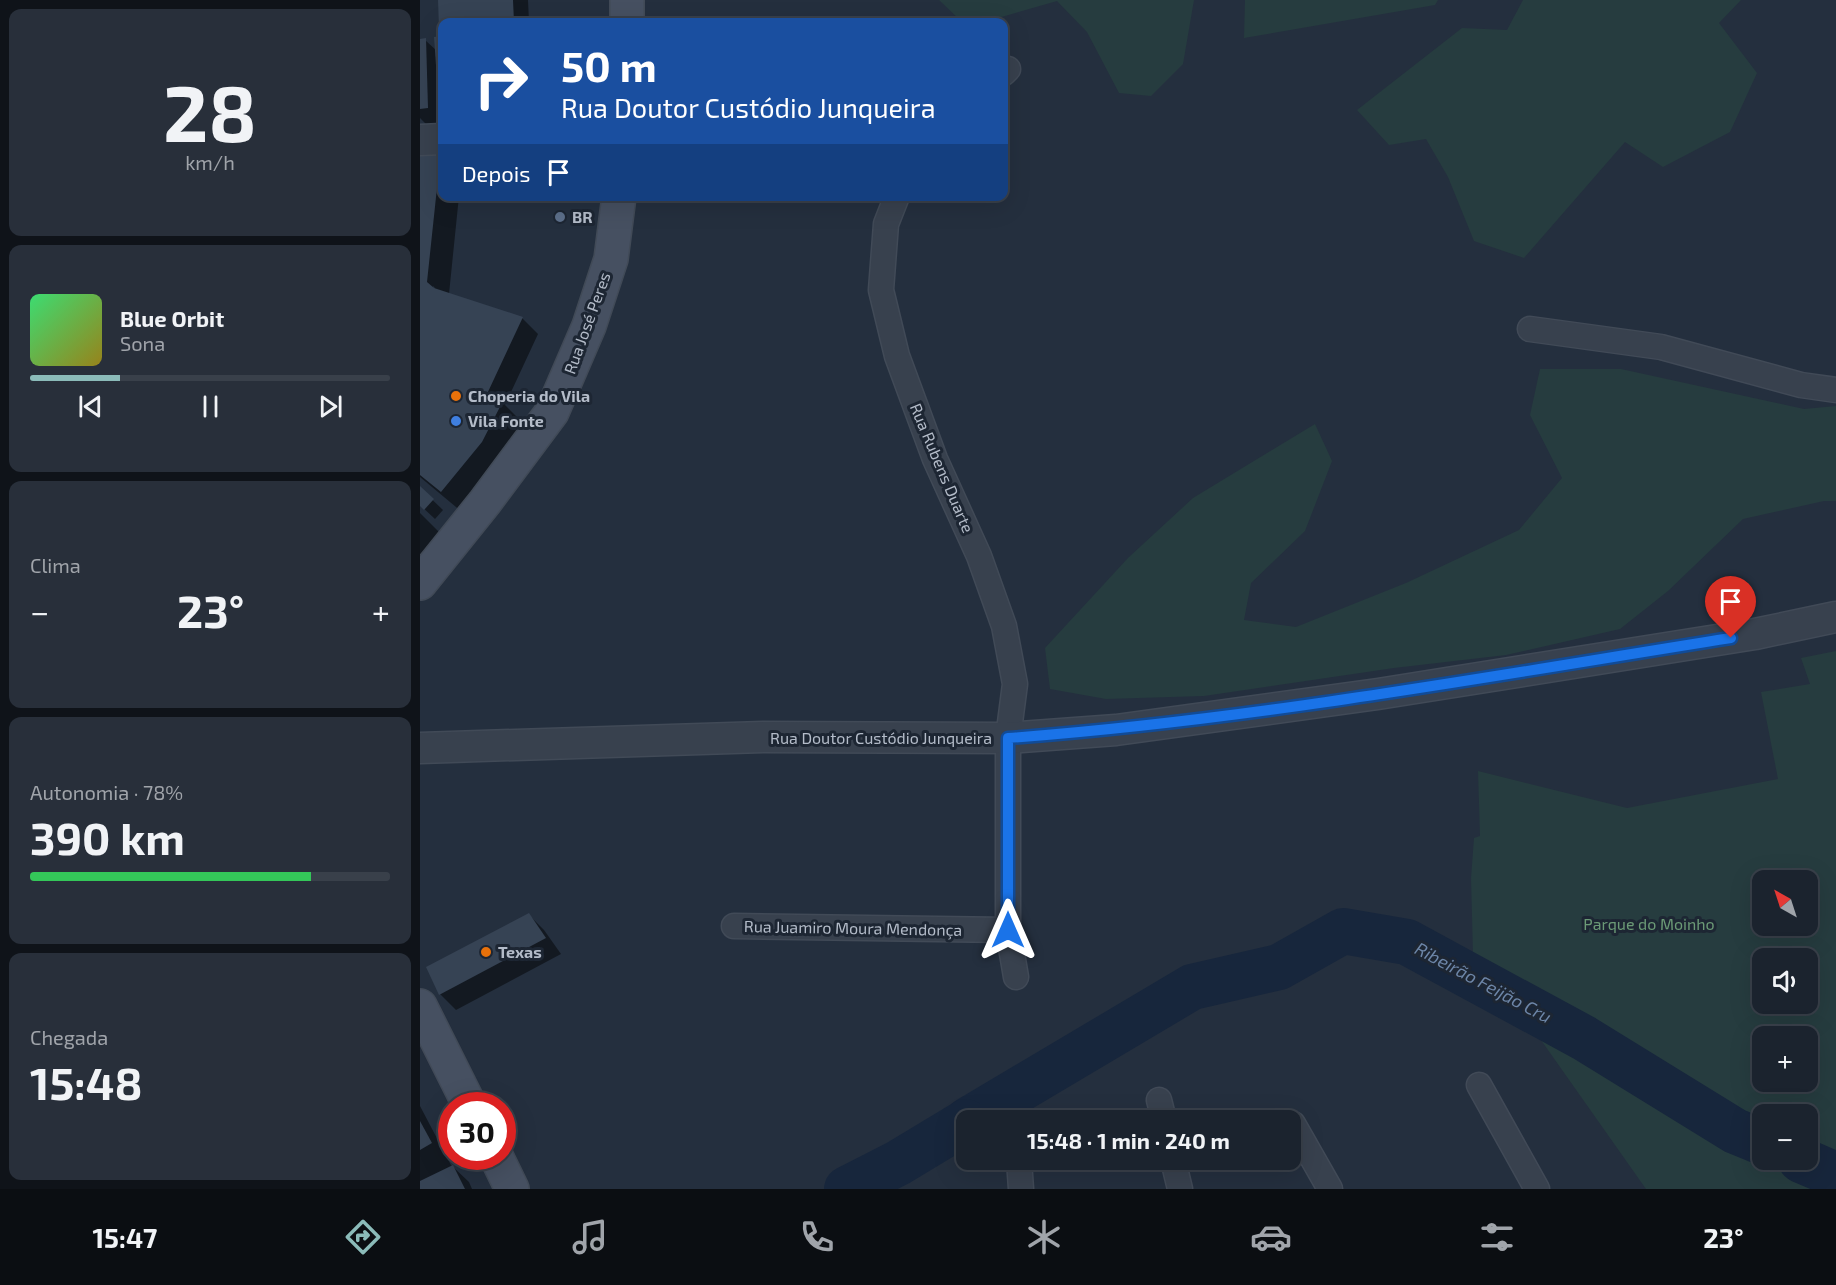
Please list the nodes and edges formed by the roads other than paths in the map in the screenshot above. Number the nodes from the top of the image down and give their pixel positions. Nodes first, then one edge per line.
1 (627, 0) edge
2 (627, 18) edge
3 (438, 139) edge
4 (420, 140) edge
5 (618, 201) edge
6 (895, 201) edge
7 (1530, 329) dead end
8 (1836, 390) edge
9 (420, 583) edge
10 (1836, 617) edge
11 (1008, 738) junction
12 (420, 748) edge
13 (734, 926) dead end
14 (1008, 930) junction
15 (1016, 977) dead end
16 (420, 1006) edge
17 (1479, 1085) dead end
18 (463, 1092) edge
19 (1301, 1138) edge
20 (503, 1170) edge
21 (1020, 1170) edge
22 (1175, 1170) edge
23 (513, 1189) edge
24 (1021, 1189) edge
25 (1180, 1189) edge
26 (1330, 1189) edge
27 (1537, 1189) edge

1 - 2 main road
3 - 4 street
5 - 9 main road, Rua José Peres
6 - 11 street, Rua Rubens Duarte
7 - 8 street
10 - 11 street, Rua Doutor Custódio Junqueira
11 - 12 street, Rua Doutor Custódio Junqueira
11 - 14 street, Rua Rubens Duarte
13 - 14 street, Rua Juamiro Moura Mendonça
14 - 15 street, Rua Rubens Duarte
16 - 18 main road
17 - 27 street
19 - 26 street
20 - 23 main road
21 - 24 street
22 - 25 street

